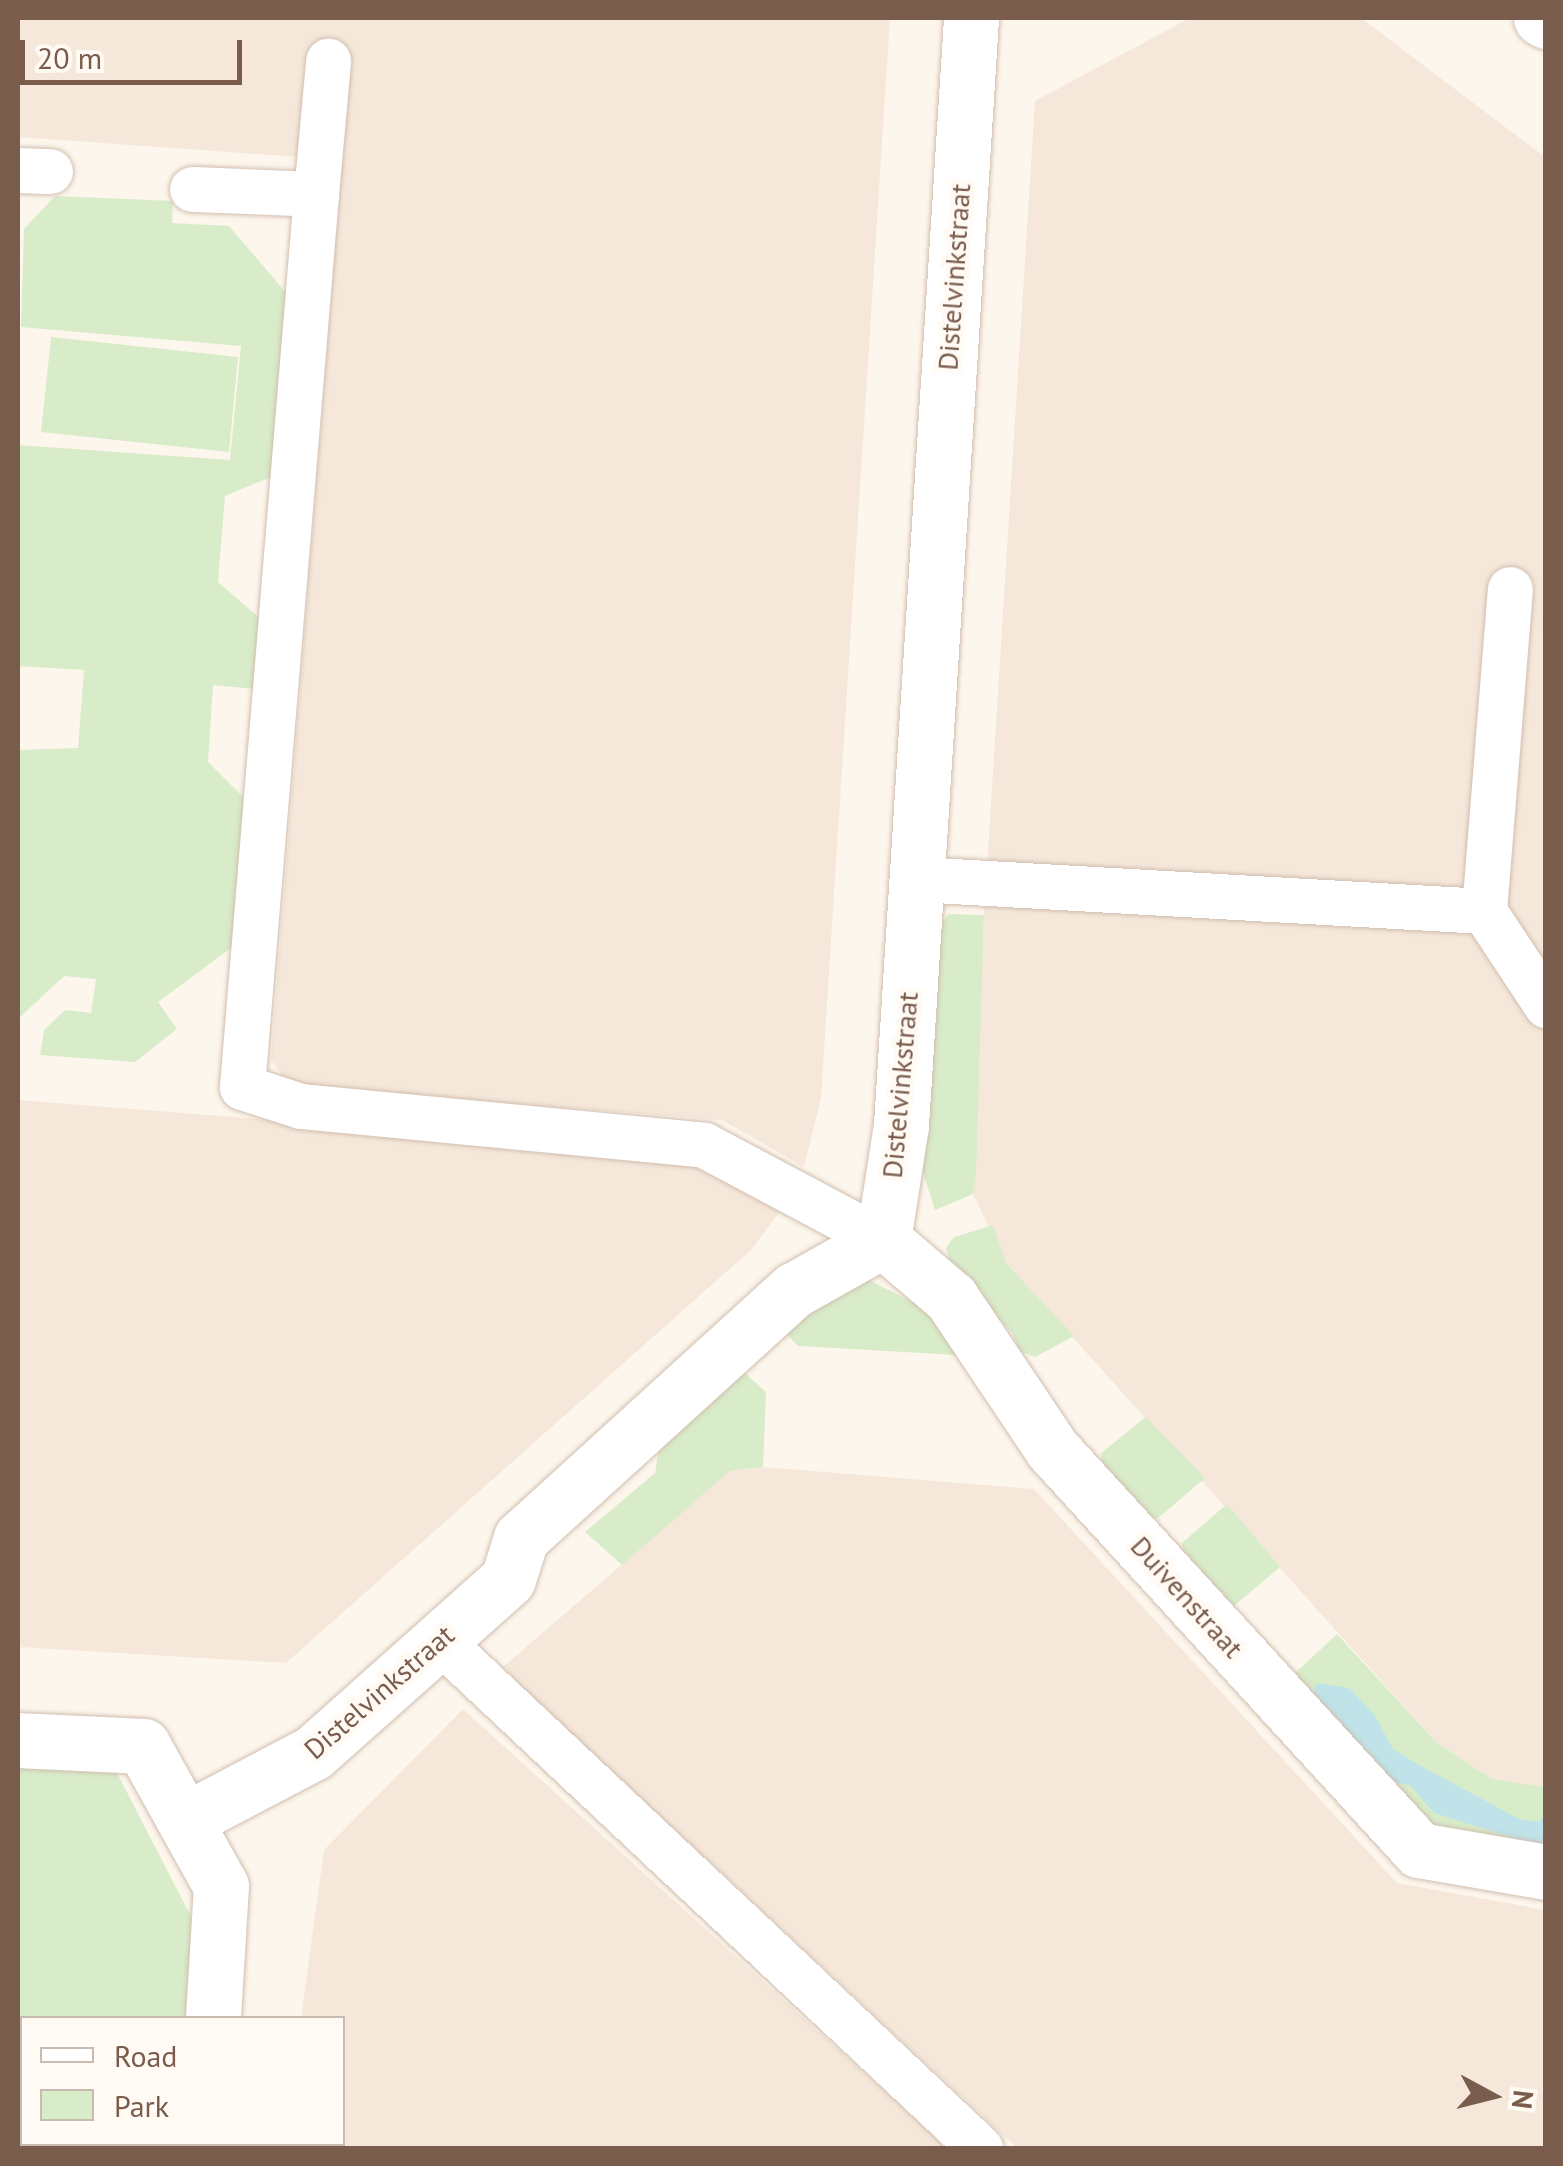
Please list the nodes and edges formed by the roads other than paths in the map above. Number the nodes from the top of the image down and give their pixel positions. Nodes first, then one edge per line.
1 (971, 18) edge
2 (328, 61) dead end
3 (192, 189) dead end
4 (316, 194) junction
5 (1510, 589) dead end
6 (917, 878) junction
7 (1484, 911) junction
8 (1546, 1005) edge
9 (883, 1240) junction
10 (440, 1640) junction
11 (18, 1740) edge
12 (189, 1818) junction
13 (1546, 1872) edge
14 (212, 2016) edge
15 (980, 2148) edge

1 - 6 street, Distelvinkstraat
2 - 4 lane
3 - 4 lane
4 - 9 lane
5 - 7 lane
6 - 7 lane
6 - 9 street, Distelvinkstraat
7 - 8 lane
9 - 10 street, Distelvinkstraat
9 - 13 street, Duivenstraat
10 - 12 street, Distelvinkstraat
10 - 15 lane
11 - 12 street
12 - 14 street

